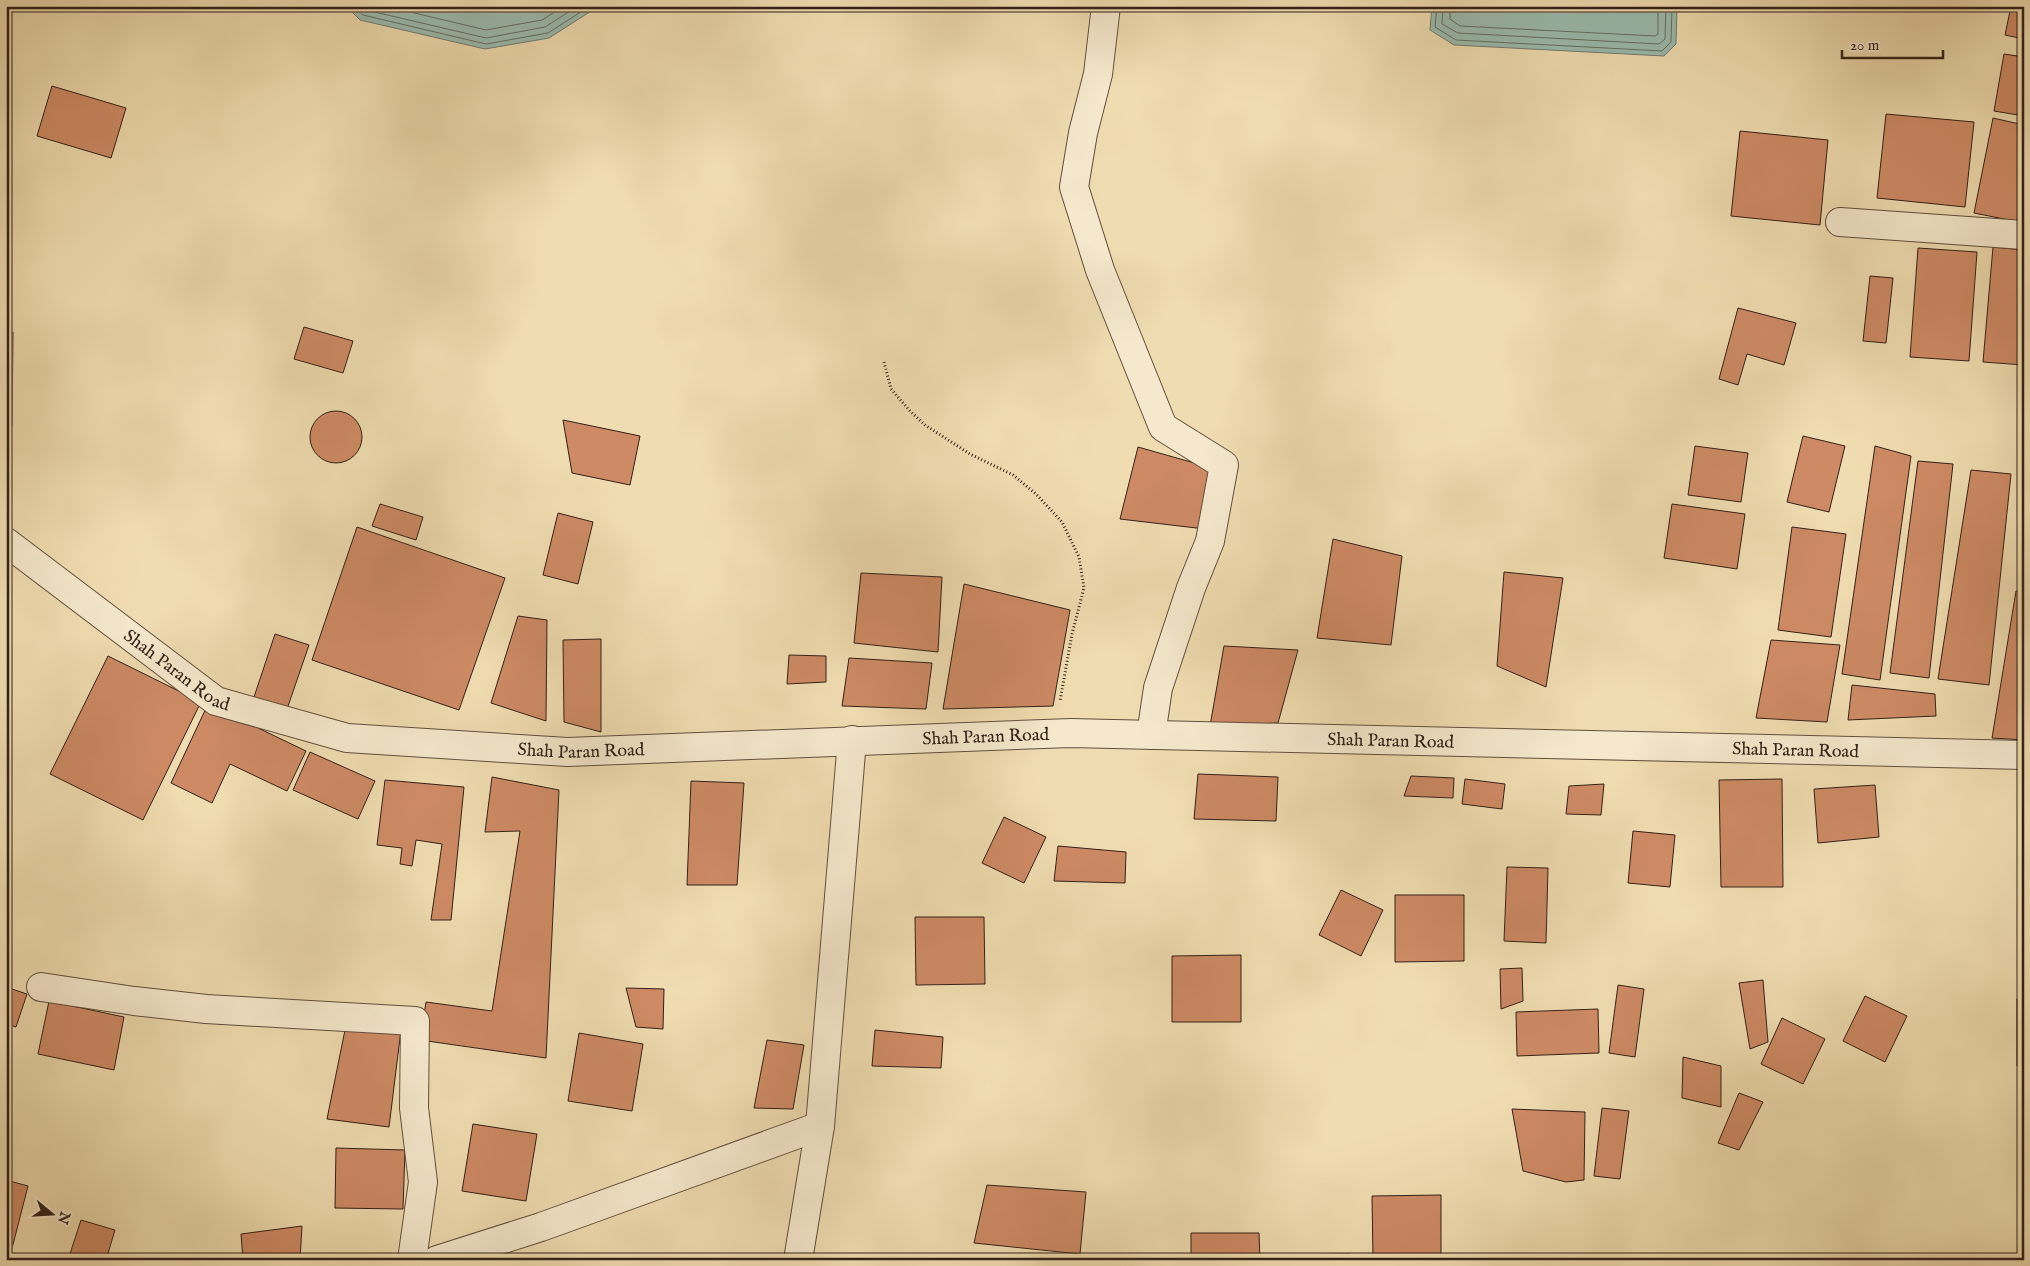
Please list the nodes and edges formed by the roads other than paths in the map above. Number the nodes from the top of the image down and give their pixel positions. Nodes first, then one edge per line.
1 (1106, 6) edge
2 (1840, 222) dead end
3 (2024, 234) edge
4 (6, 542) edge
5 (1151, 735) junction
6 (852, 740) junction
7 (2024, 755) edge
8 (41, 986) dead end
9 (820, 1126) junction
10 (412, 1260) edge
11 (437, 1260) edge
12 (798, 1260) edge

1 - 5 street
2 - 3 street
4 - 6 street, Shah Paran Road
5 - 6 street, Shah Paran Road
5 - 7 street, Shah Paran Road
6 - 9 street
8 - 10 street
9 - 11 street
9 - 12 street

